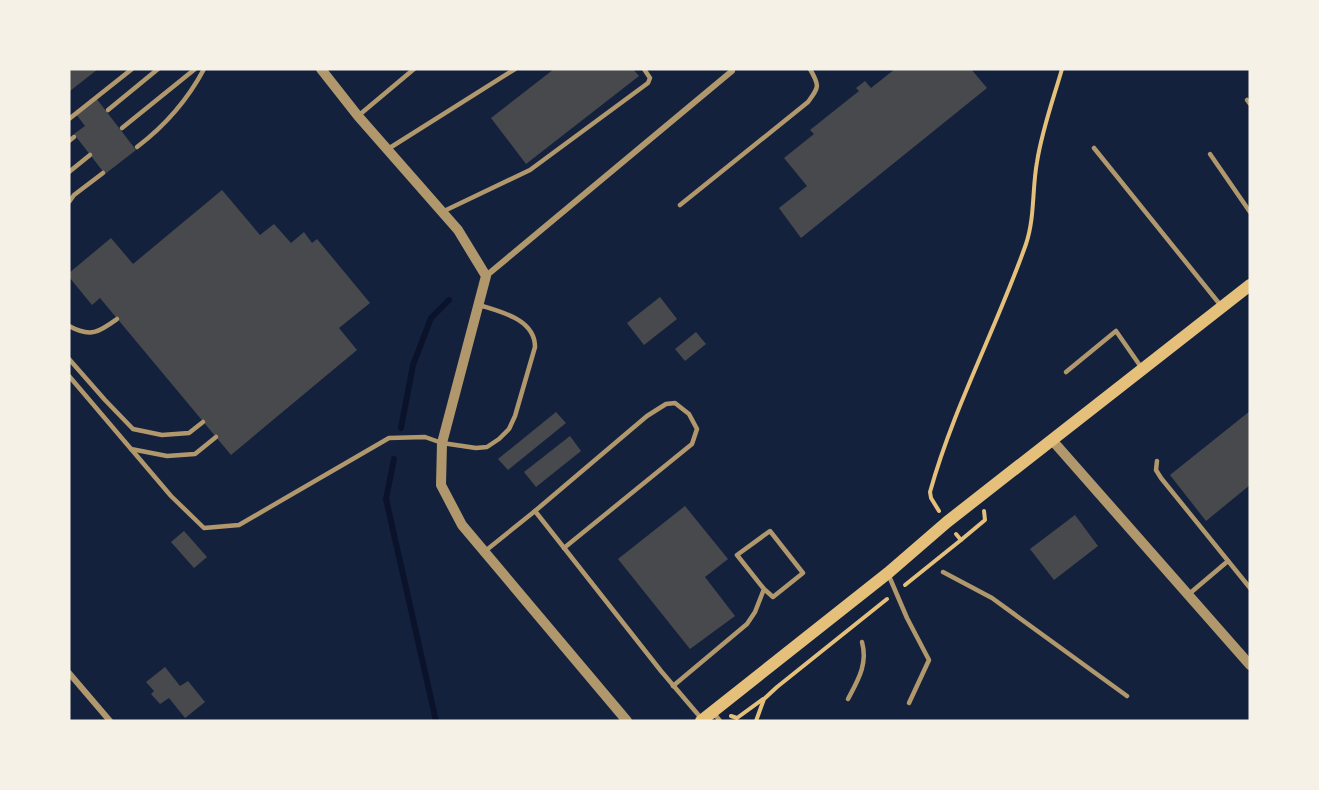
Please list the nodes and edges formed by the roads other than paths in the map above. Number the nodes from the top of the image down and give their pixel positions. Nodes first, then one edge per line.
1 (132, 69) edge
2 (158, 69) edge
3 (195, 69) edge
4 (204, 69) edge
5 (321, 69) edge
6 (414, 69) edge
7 (515, 69) edge
8 (644, 69) edge
9 (810, 69) edge
10 (733, 70) edge
11 (108, 110) dead end
12 (358, 116) junction
13 (69, 119) edge
14 (122, 128) dead end
15 (74, 137) dead end
16 (69, 141) edge
17 (137, 147) dead end
18 (1094, 148) dead end
19 (388, 150) junction
20 (1210, 154) dead end
21 (90, 155) dead end
22 (69, 172) edge
23 (104, 173) dead end
24 (69, 202) edge
25 (680, 205) dead end
26 (442, 212) junction
27 (1250, 212) edge
28 (486, 276) junction
29 (1250, 285) edge
30 (478, 305) junction
31 (1222, 307) junction
32 (117, 318) dead end
33 (69, 326) edge
34 (69, 359) edge
35 (1143, 369) junction
36 (1066, 372) dead end
37 (69, 376) edge
38 (203, 422) dead end
39 (216, 437) dead end
40 (1052, 440) junction
41 (442, 443) junction
42 (131, 449) junction
43 (1157, 461) dead end
44 (535, 511) junction
45 (564, 548) junction
46 (484, 552) junction
47 (1228, 561) junction
48 (943, 572) dead end
49 (888, 573) junction
50 (1250, 588) edge
51 (764, 589) junction
52 (1188, 595) junction
53 (862, 642) dead end
54 (1250, 665) edge
55 (69, 673) edge
56 (673, 686) junction
57 (1127, 696) dead end
58 (848, 699) dead end
59 (909, 703) dead end
60 (717, 716) edge
61 (110, 721) edge
62 (627, 721) edge
63 (702, 721) edge

1 - 13 lane
2 - 11 lane
3 - 14 lane
4 - 17 lane
5 - 12 street
6 - 12 lane
7 - 19 lane
8 - 26 lane
9 - 25 lane
10 - 28 street
12 - 19 street
15 - 16 lane
18 - 31 lane
19 - 26 street
20 - 27 lane
21 - 22 lane
23 - 24 lane
26 - 28 street
28 - 30 street
29 - 31 main road
30 - 41 street
30 - 41 lane
31 - 35 main road
32 - 33 lane
34 - 38 lane
35 - 36 lane
35 - 40 main road
37 - 42 lane
39 - 42 lane
40 - 49 main road
40 - 52 street
41 - 42 lane
41 - 46 street
43 - 47 lane
44 - 45 lane
44 - 45 lane
44 - 46 lane
45 - 56 lane
46 - 62 street
47 - 50 lane
47 - 52 lane
48 - 57 lane
49 - 59 lane
49 - 60 main road
51 - 51 lane
51 - 56 lane
52 - 54 street
53 - 58 lane
55 - 61 street
56 - 63 lane
60 - 63 main road

